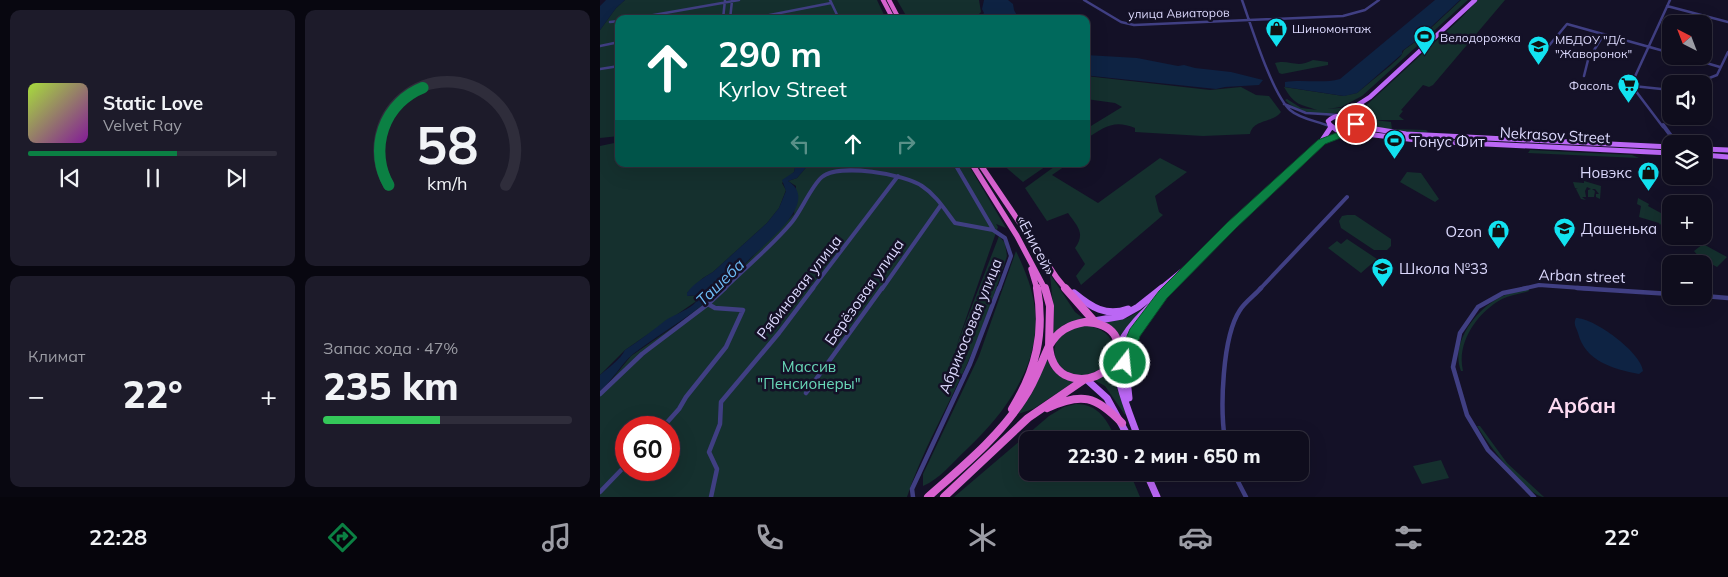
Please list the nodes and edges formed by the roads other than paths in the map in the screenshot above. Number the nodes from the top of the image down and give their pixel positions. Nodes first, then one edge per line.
1 (739, 0) edge
2 (883, 0) edge
3 (889, 0) edge
4 (1084, 0) edge
5 (1242, 0) edge
6 (1379, 0) edge
7 (1475, 0) edge
8 (1670, 0) edge
9 (725, 1) edge
10 (732, 1) edge
11 (831, 2) edge
12 (1667, 6) junction
13 (652, 15) edge
14 (723, 15) edge
15 (730, 15) edge
16 (768, 15) edge
17 (836, 15) edge
18 (891, 15) edge
19 (897, 15) edge
20 (615, 21) edge
21 (1250, 21) junction
22 (610, 22) dead end
23 (1728, 22) edge
24 (1604, 34) junction
25 (615, 43) edge
26 (600, 46) edge
27 (1650, 47) junction
28 (1547, 48) dead end
29 (1662, 50) edge
30 (1728, 52) edge
31 (1712, 65) edge
32 (615, 67) edge
33 (1720, 67) junction
34 (600, 69) edge
35 (1584, 76) dead end
36 (1712, 77) edge
37 (1633, 86) junction
38 (1662, 89) edge
39 (1370, 97) junction
40 (1284, 104) junction
41 (1341, 115) junction
42 (1354, 121) junction
43 (1330, 127) junction
44 (1348, 132) junction
45 (1670, 135) edge
46 (1322, 142) junction
47 (1662, 147) edge
48 (1712, 149) edge
49 (1728, 150) edge
50 (1662, 153) edge
51 (1712, 156) edge
52 (1728, 157) edge
53 (957, 167) edge
54 (974, 167) edge
55 (982, 167) edge
56 (828, 174) joint
57 (898, 176) junction
58 (1347, 197) dead end
59 (941, 205) junction
60 (1232, 225) junction
61 (993, 229) junction
62 (1021, 241) junction
63 (1062, 284) junction
64 (1155, 293) junction
65 (1662, 293) edge
66 (1712, 297) edge
67 (1728, 298) edge
68 (1158, 300) junction
69 (708, 304) junction
70 (1094, 321) junction
71 (1049, 347) junction
72 (1118, 349) junction
73 (1086, 379) junction
74 (806, 393) dead end
75 (600, 394) edge
76 (673, 416) edge
77 (1132, 417) junction
78 (1028, 418) junction
79 (1122, 424) junction
80 (1126, 431) edge
81 (1136, 431) edge
82 (1223, 431) edge
83 (990, 438) junction
84 (615, 476) edge
85 (1151, 481) edge
86 (1238, 481) edge
87 (600, 492) edge
88 (712, 497) edge
89 (913, 497) edge
90 (928, 497) edge
91 (944, 497) edge
92 (1157, 497) edge
93 (1246, 497) edge
94 (1534, 497) edge

1 - 10 street
2 - 18 highway
3 - 19 highway
4 - 21 street, улица Авиаторов
5 - 21 street
6 - 21 street, улица Авиаторов
7 - 39 main road
8 - 12 street
9 - 10 street
9 - 13 street
9 - 14 street
10 - 15 street
11 - 16 street
11 - 17 street
12 - 23 street
12 - 27 street
20 - 22 street
21 - 40 street
24 - 27 street
24 - 28 street
24 - 35 street
25 - 26 street
27 - 29 street
27 - 37 street
30 - 33 street
31 - 33 street
32 - 34 street
33 - 36 street
37 - 38 street
37 - 45 street
39 - 41 main road
39 - 42 main road
40 - 41 street
40 - 43 street
41 - 42 main road, Nekrasov Street
41 - 43 main road
42 - 44 main road
42 - 47 main road, Nekrasov Street
43 - 44 main road, Nekrasov Street
43 - 46 main road
44 - 46 main road
44 - 50 main road, Nekrasov Street
46 - 60 main road
48 - 49 main road
51 - 52 main road
53 - 61 street, Абрикосовая улица
54 - 62 highway, «Енисей»
55 - 63 highway, «Енисей»
56 - 57 street
56 - 69 street
57 - 59 street
57 - 88 street, Рябиновая улица
58 - 82 street
59 - 61 street
59 - 74 street, Берёзовая улица
60 - 64 main road
60 - 68 main road
61 - 89 street, Абрикосовая улица
62 - 71 highway, «Енисей»
62 - 83 highway
63 - 64 main road
63 - 70 highway, «Енисей»
64 - 70 main road
65 - 94 street, Arban street
66 - 67 street
68 - 72 main road
68 - 77 main road
69 - 75 street
69 - 76 street
70 - 71 highway
70 - 72 highway, «Енисей»
71 - 73 highway, «Енисей»
71 - 83 highway
72 - 73 highway
72 - 77 main road
73 - 78 highway
73 - 79 main road
77 - 81 main road
78 - 79 highway
78 - 91 highway
79 - 80 main road
83 - 90 highway
84 - 87 street
85 - 92 main road
86 - 93 street

